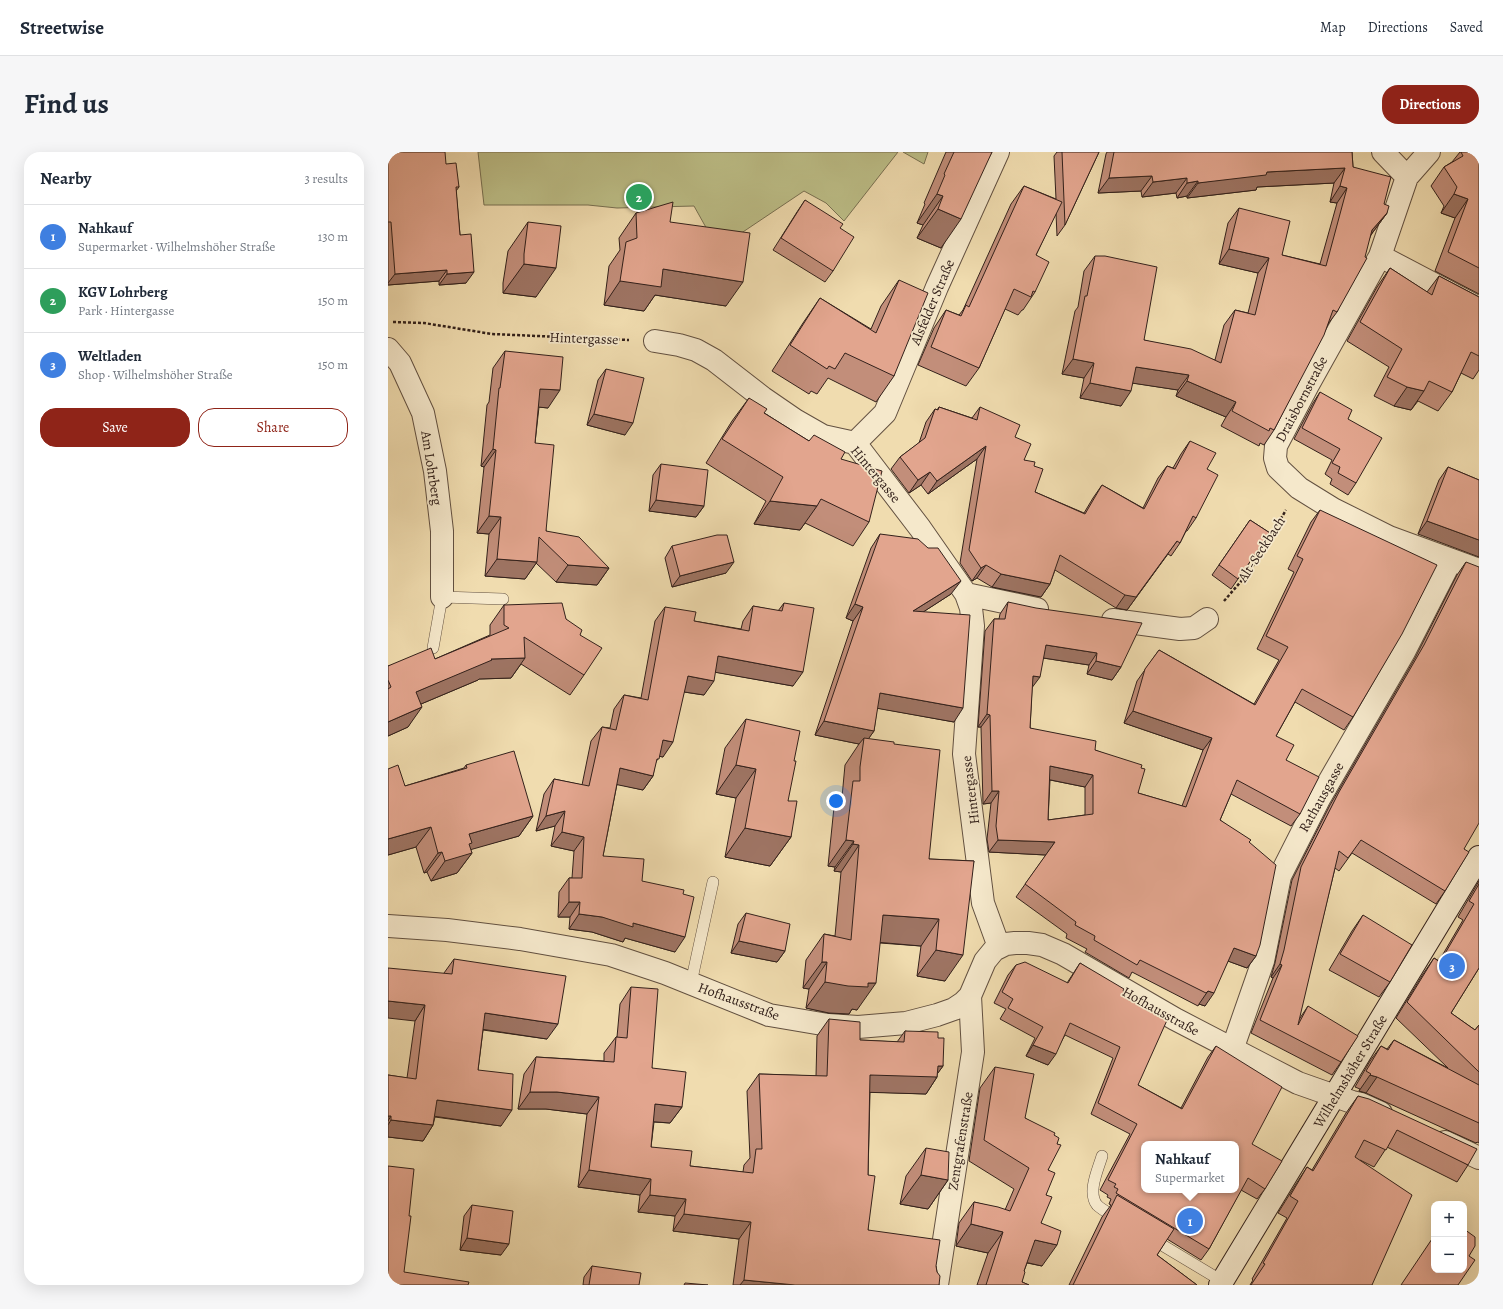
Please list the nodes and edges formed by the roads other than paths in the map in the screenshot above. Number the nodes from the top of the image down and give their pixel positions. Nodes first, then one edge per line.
1 (998, 152) edge
2 (1383, 152) edge
3 (1429, 152) edge
4 (1407, 176) junction
5 (1380, 256) junction
6 (1479, 308) edge
7 (655, 341) road end
8 (388, 349) edge
9 (855, 443) junction
10 (1450, 560) junction
11 (1479, 570) edge
12 (966, 594) junction
13 (442, 598) junction
14 (502, 599) dead end
15 (1059, 612) edge
16 (1097, 618) edge
17 (1207, 619) road end
18 (433, 648) edge
19 (1479, 857) edge
20 (713, 882) dead end
21 (388, 926) edge
22 (999, 947) junction
23 (691, 983) junction
24 (970, 996) junction
25 (1232, 1050) junction
26 (1335, 1096) junction
27 (1396, 1120) edge
28 (1424, 1132) edge
29 (1102, 1156) dead end
30 (1479, 1158) edge
31 (1125, 1223) edge
32 (1145, 1235) edge
33 (1221, 1283) edge
34 (937, 1285) edge

1 - 9 street, Alsfelder Straße
2 - 4 street
3 - 4 street, Draisbornstraße
4 - 5 street, Draisbornstraße
5 - 6 street
5 - 10 street, Draisbornstraße
7 - 9 street, Hintergasse
8 - 13 street, Am Lohrberg
9 - 12 street, Hintergasse
10 - 11 street, Draisbornstraße
10 - 25 street, Rathausgasse
12 - 15 street
12 - 22 street, Hintergasse
13 - 14 lane
13 - 18 lane
16 - 17 street
19 - 26 street, Wilhelmshöher Straße
20 - 23 lane
21 - 23 street, Hofhausstraße
22 - 24 street, Hofhausstraße
22 - 25 street, Hofhausstraße
23 - 24 street, Hofhausstraße
24 - 34 street, Zentgrafenstraße
25 - 26 street, Hofhausstraße
26 - 27 street, Hofhausstraße
26 - 33 street, Wilhelmshöher Straße
28 - 30 street
29 - 31 lane
32 - 33 lane

